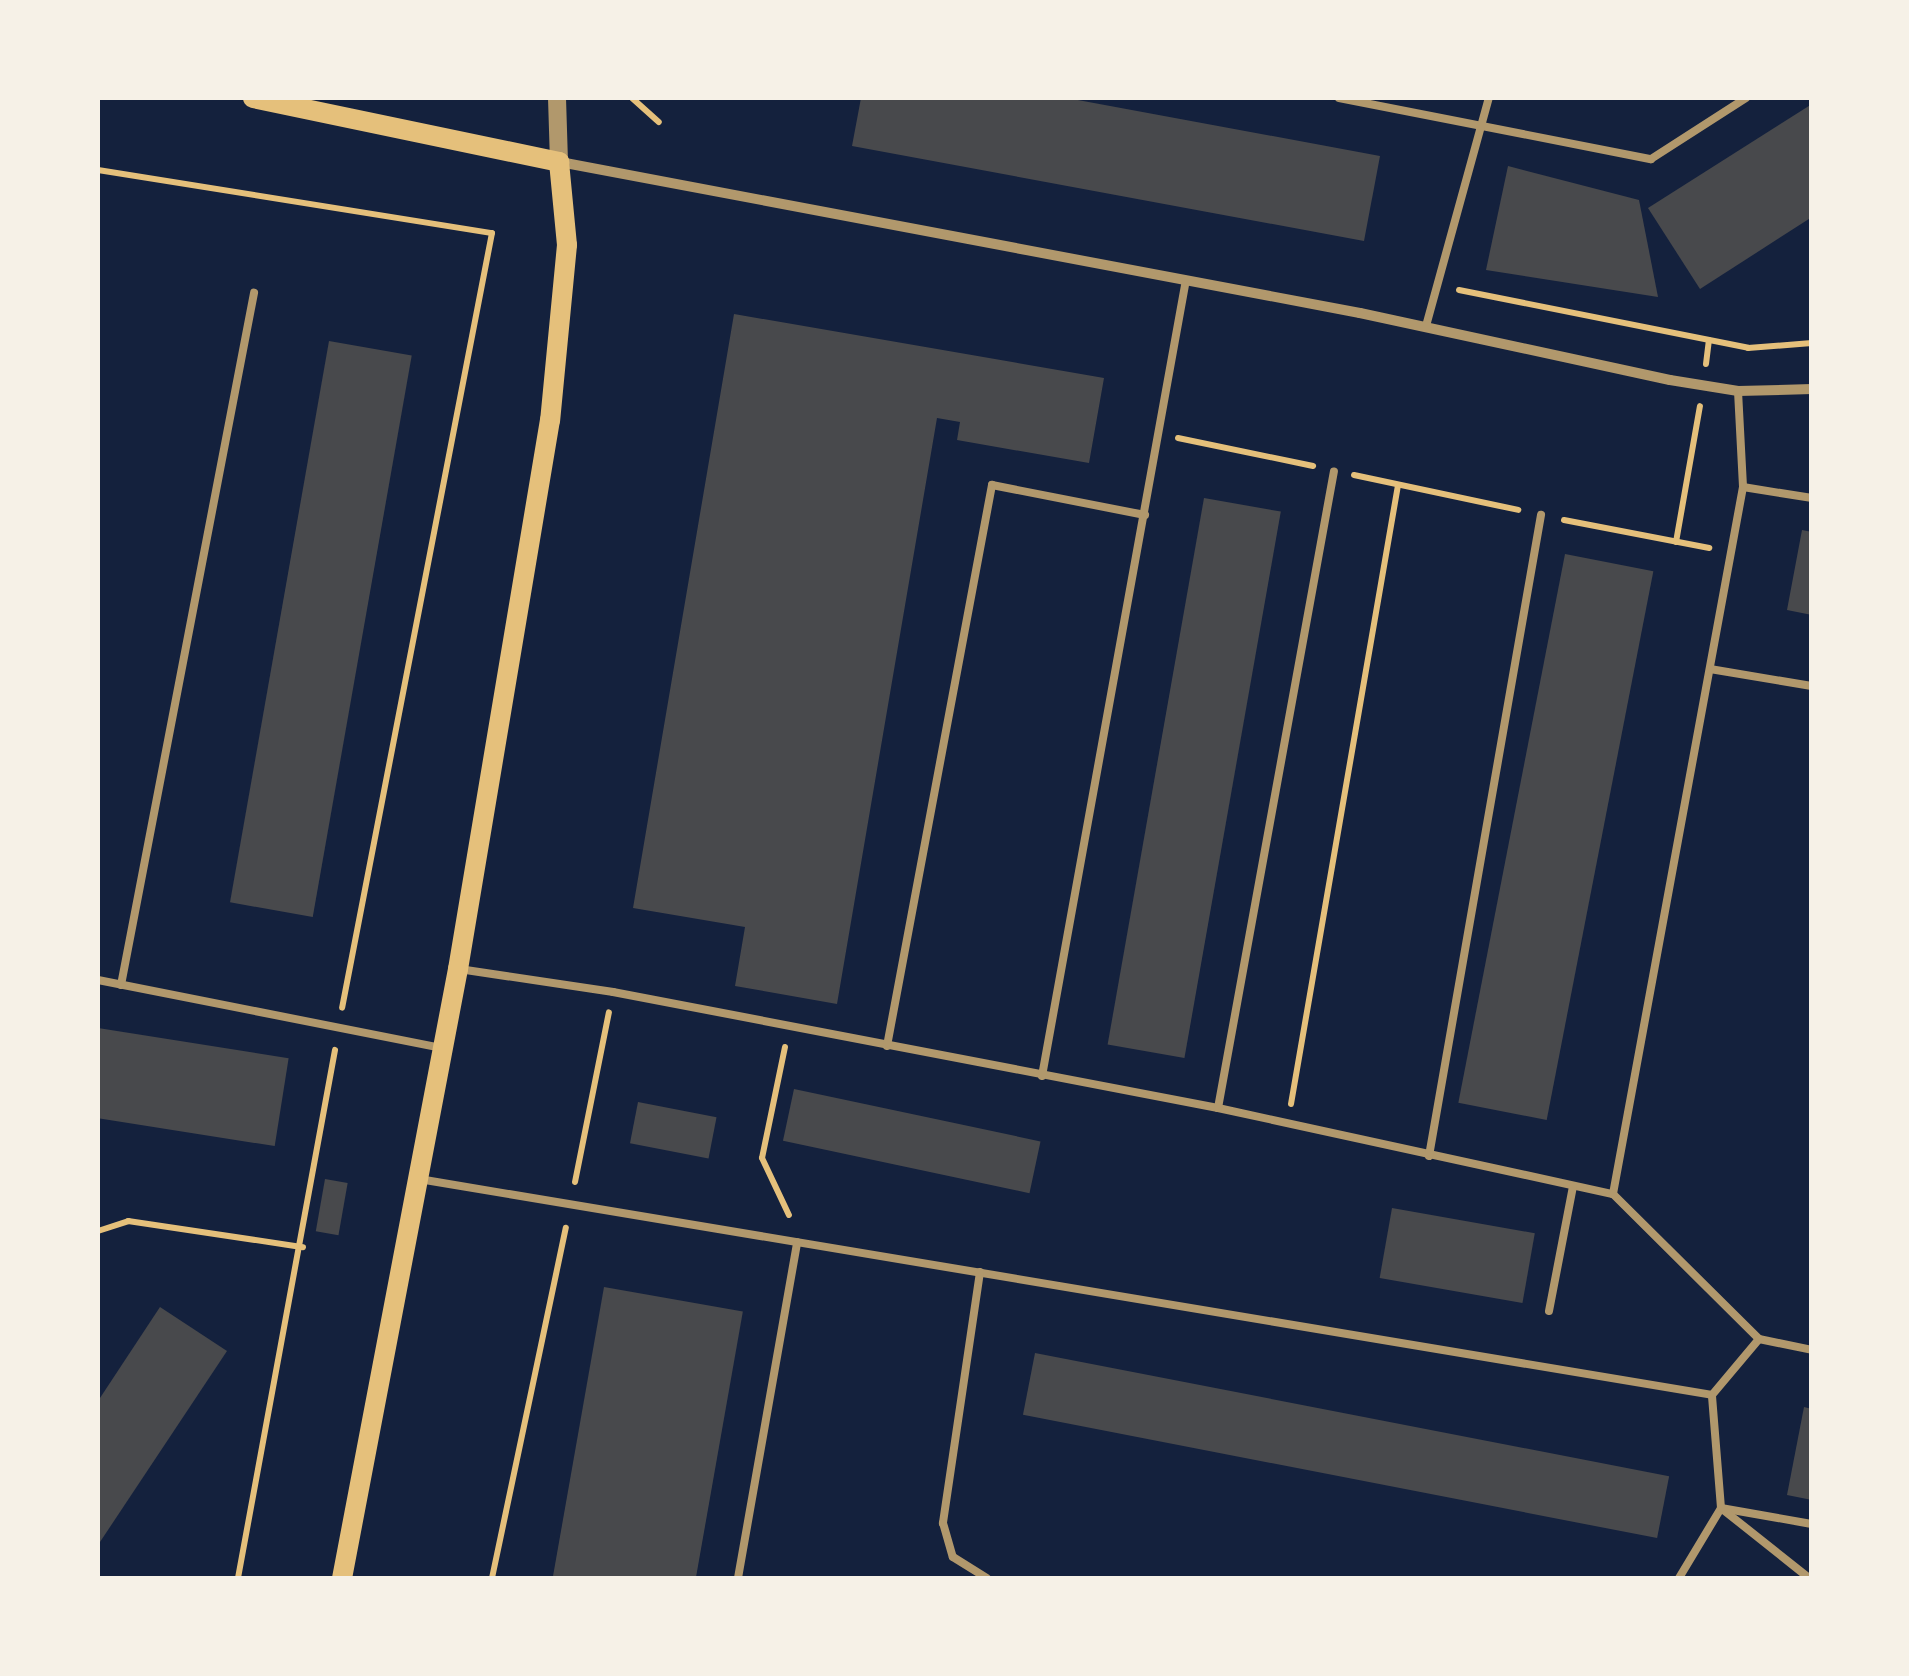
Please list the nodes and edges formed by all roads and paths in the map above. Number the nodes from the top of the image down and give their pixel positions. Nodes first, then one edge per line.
1 (253, 98) edge
2 (557, 98) edge
3 (632, 98) edge
4 (1338, 98) edge
5 (1489, 98) edge
6 (1746, 98) edge
7 (659, 122) dead end
8 (1480, 124) junction
9 (559, 162) junction
10 (98, 170) edge
11 (1186, 280) junction
12 (1437, 285) junction
13 (254, 293) dead end
14 (1426, 326) junction
15 (1812, 343) edge
16 (1812, 390) edge
17 (1738, 391) junction
18 (1699, 415) dead end
19 (1334, 471) dead end
20 (1398, 484) dead end
21 (1743, 487) junction
22 (1812, 498) edge
23 (1144, 515) junction
24 (1542, 516) joint
25 (1676, 542) junction
26 (1731, 553) junction
27 (1710, 668) junction
28 (1812, 686) edge
29 (458, 968) junction
30 (98, 980) edge
31 (122, 985) junction
32 (614, 992) junction
33 (338, 1026) junction
34 (790, 1026) junction
35 (887, 1046) junction
36 (442, 1048) junction
37 (1042, 1076) junction
38 (1218, 1108) junction
39 (1287, 1124) junction
40 (1429, 1156) junction
41 (418, 1178) junction
42 (1573, 1186) junction
43 (1612, 1194) junction
44 (571, 1204) junction
45 (98, 1231) edge
46 (797, 1242) junction
47 (814, 1245) junction
48 (303, 1247) junction
49 (980, 1272) junction
50 (1550, 1311) dead end
51 (1759, 1339) junction
52 (1812, 1350) edge
53 (1712, 1395) junction
54 (1721, 1508) junction
55 (1812, 1524) edge
56 (238, 1578) edge
57 (342, 1578) edge
58 (492, 1578) edge
59 (738, 1578) edge
60 (988, 1578) edge
61 (1679, 1578) edge
62 (1809, 1578) edge

1 - 9 main road
2 - 9 street
3 - 7 path
4 - 8 lane
5 - 8 lane
6 - 8 lane
8 - 12 lane
9 - 11 street
9 - 29 main road
10 - 33 path
11 - 14 street
11 - 23 lane
12 - 14 lane
12 - 15 path
13 - 31 lane
14 - 17 street
16 - 17 street
17 - 21 lane
18 - 25 path
19 - 38 lane
20 - 39 path
21 - 22 lane
21 - 26 lane
23 - 35 lane
23 - 37 lane
24 - 25 path
24 - 40 lane
25 - 26 path
26 - 27 lane
27 - 28 lane
27 - 43 lane
29 - 32 lane
29 - 36 main road
30 - 31 lane
31 - 33 lane
32 - 34 lane
32 - 44 path
33 - 36 lane
33 - 48 path
34 - 35 lane
34 - 47 path
35 - 37 lane
36 - 41 main road
37 - 38 lane
38 - 39 lane
39 - 40 lane
40 - 42 lane
41 - 44 lane
41 - 57 main road
42 - 43 lane
42 - 50 lane
43 - 51 lane
44 - 46 lane
44 - 58 path
45 - 48 path
46 - 47 lane
46 - 59 lane
47 - 49 lane
48 - 56 path
49 - 53 lane
49 - 60 lane
51 - 52 lane
51 - 53 lane
53 - 54 lane
54 - 55 lane
54 - 61 lane
54 - 62 lane

